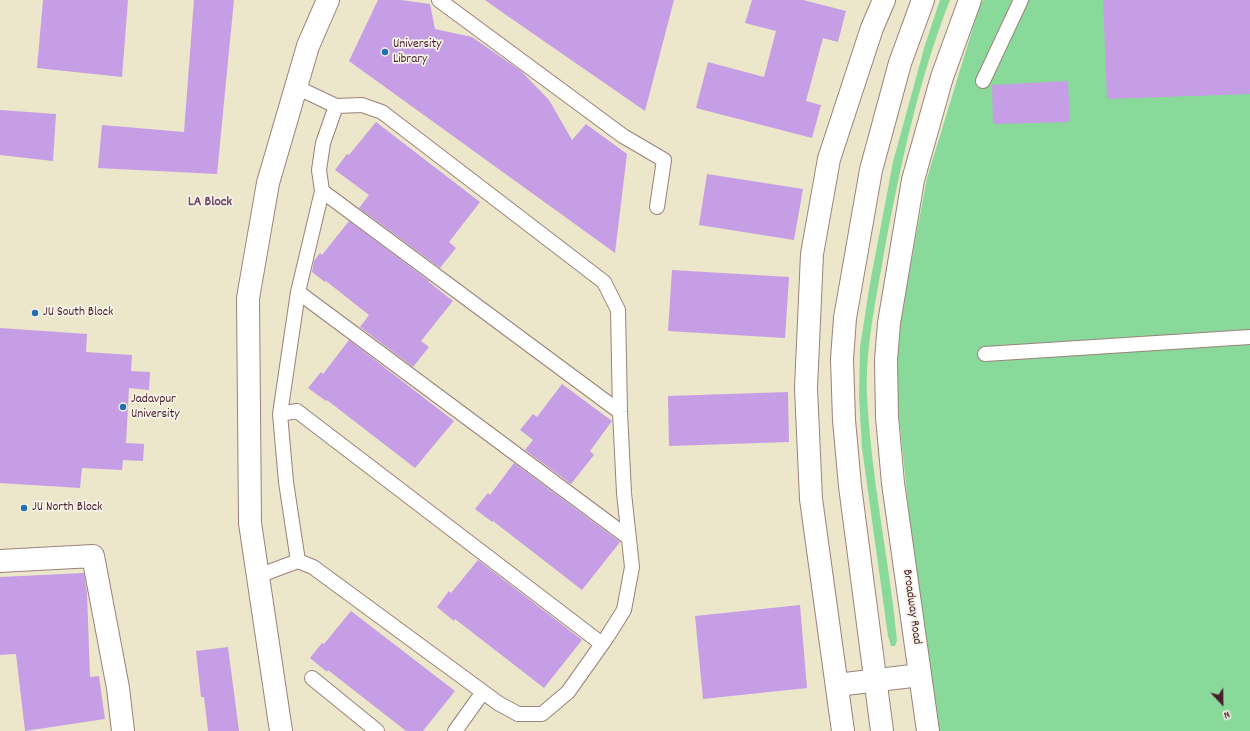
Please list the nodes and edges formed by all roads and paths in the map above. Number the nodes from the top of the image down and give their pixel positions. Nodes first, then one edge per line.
1 (328, 0) edge
2 (439, 0) edge
3 (884, 0) edge
4 (923, 0) edge
5 (970, 0) edge
6 (1022, 0) edge
7 (983, 81) dead end
8 (296, 87) junction
9 (336, 106) junction
10 (322, 191) junction
11 (657, 207) dead end
12 (298, 292) junction
13 (1250, 337) edge
14 (985, 354) dead end
15 (620, 412) junction
16 (280, 414) junction
17 (629, 538) junction
18 (0, 561) edge
19 (298, 561) junction
20 (258, 576) junction
21 (602, 644) junction
22 (920, 675) junction
23 (312, 678) dead end
24 (876, 681) junction
25 (837, 685) junction
26 (483, 692) junction
27 (123, 731) edge
28 (281, 731) edge
29 (378, 731) edge
30 (455, 731) edge
31 (843, 731) edge
32 (882, 731) edge
33 (928, 731) edge

1 - 8 street
2 - 11 lane
3 - 25 street
4 - 24 street
5 - 22 street, Broadway Road
6 - 7 lane
8 - 9 lane
8 - 20 street
9 - 10 lane
9 - 15 lane
10 - 12 lane
10 - 15 lane
12 - 16 lane
12 - 17 lane
13 - 14 lane
15 - 17 lane
16 - 19 lane
16 - 21 lane
17 - 21 lane
18 - 27 street
19 - 20 lane
19 - 26 lane
20 - 28 street
21 - 26 lane
22 - 24 street
22 - 33 street, Broadway Road
23 - 29 lane
24 - 25 street
24 - 32 street
25 - 31 street
26 - 30 lane

